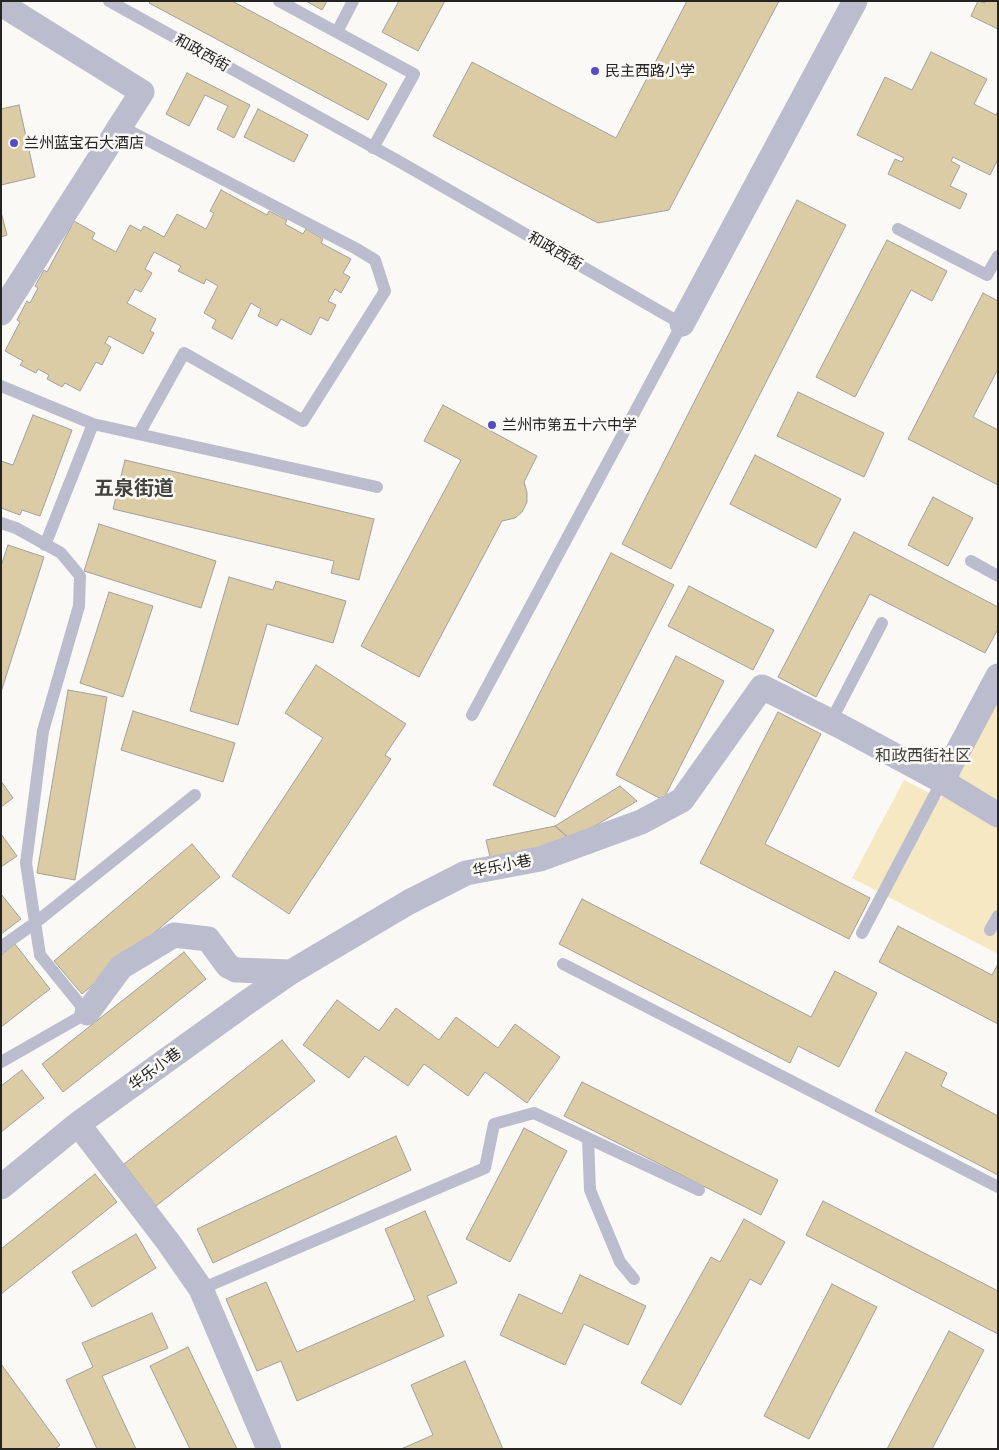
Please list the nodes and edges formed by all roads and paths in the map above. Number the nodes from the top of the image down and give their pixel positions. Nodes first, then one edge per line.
1 (109, 1) edge
2 (279, 1) edge
3 (353, 1) edge
4 (855, 1) edge
5 (1, 4) edge
6 (337, 32) junction
7 (120, 126) junction
8 (374, 148) junction
9 (898, 229) dead end
10 (998, 256) edge
11 (1, 314) edge
12 (682, 324) junction
13 (1, 386) edge
14 (93, 424) junction
15 (139, 434) junction
16 (377, 487) dead end
17 (1, 523) edge
18 (46, 545) junction
19 (971, 561) dead end
20 (998, 576) edge
21 (882, 623) dead end
22 (998, 676) edge
23 (472, 716) dead end
24 (831, 721) junction
25 (942, 781) junction
26 (195, 795) dead end
27 (998, 814) edge
28 (998, 916) edge
29 (35, 923) junction
30 (990, 930) dead end
31 (862, 933) dead end
32 (1, 948) edge
33 (563, 964) dead end
34 (291, 972) junction
35 (87, 1013) junction
36 (1, 1062) edge
37 (78, 1124) junction
38 (588, 1138) junction
39 (1, 1187) edge
40 (998, 1187) edge
41 (699, 1190) dead end
42 (634, 1279) dead end
43 (201, 1289) junction
44 (269, 1449) edge

1 - 8 lane, 和政西街
2 - 6 lane
3 - 6 lane
4 - 12 street
5 - 7 street
6 - 8 lane
7 - 11 street
7 - 15 lane
8 - 12 lane, 和政西街
9 - 10 lane
12 - 23 lane
13 - 14 lane
14 - 15 lane
14 - 18 lane
15 - 16 lane
17 - 18 lane
18 - 29 lane
19 - 20 lane
21 - 24 lane
22 - 25 street
24 - 25 street, 华乐小巷
24 - 34 street, 华乐小巷
25 - 27 street, 华乐小巷
25 - 31 lane
26 - 29 lane
28 - 30 lane
29 - 32 lane
29 - 35 lane
33 - 40 lane
34 - 35 street
34 - 37 street, 华乐小巷
35 - 36 lane
37 - 39 street, 华乐小巷
37 - 43 street
38 - 41 lane
38 - 42 lane
38 - 43 lane
43 - 44 street

